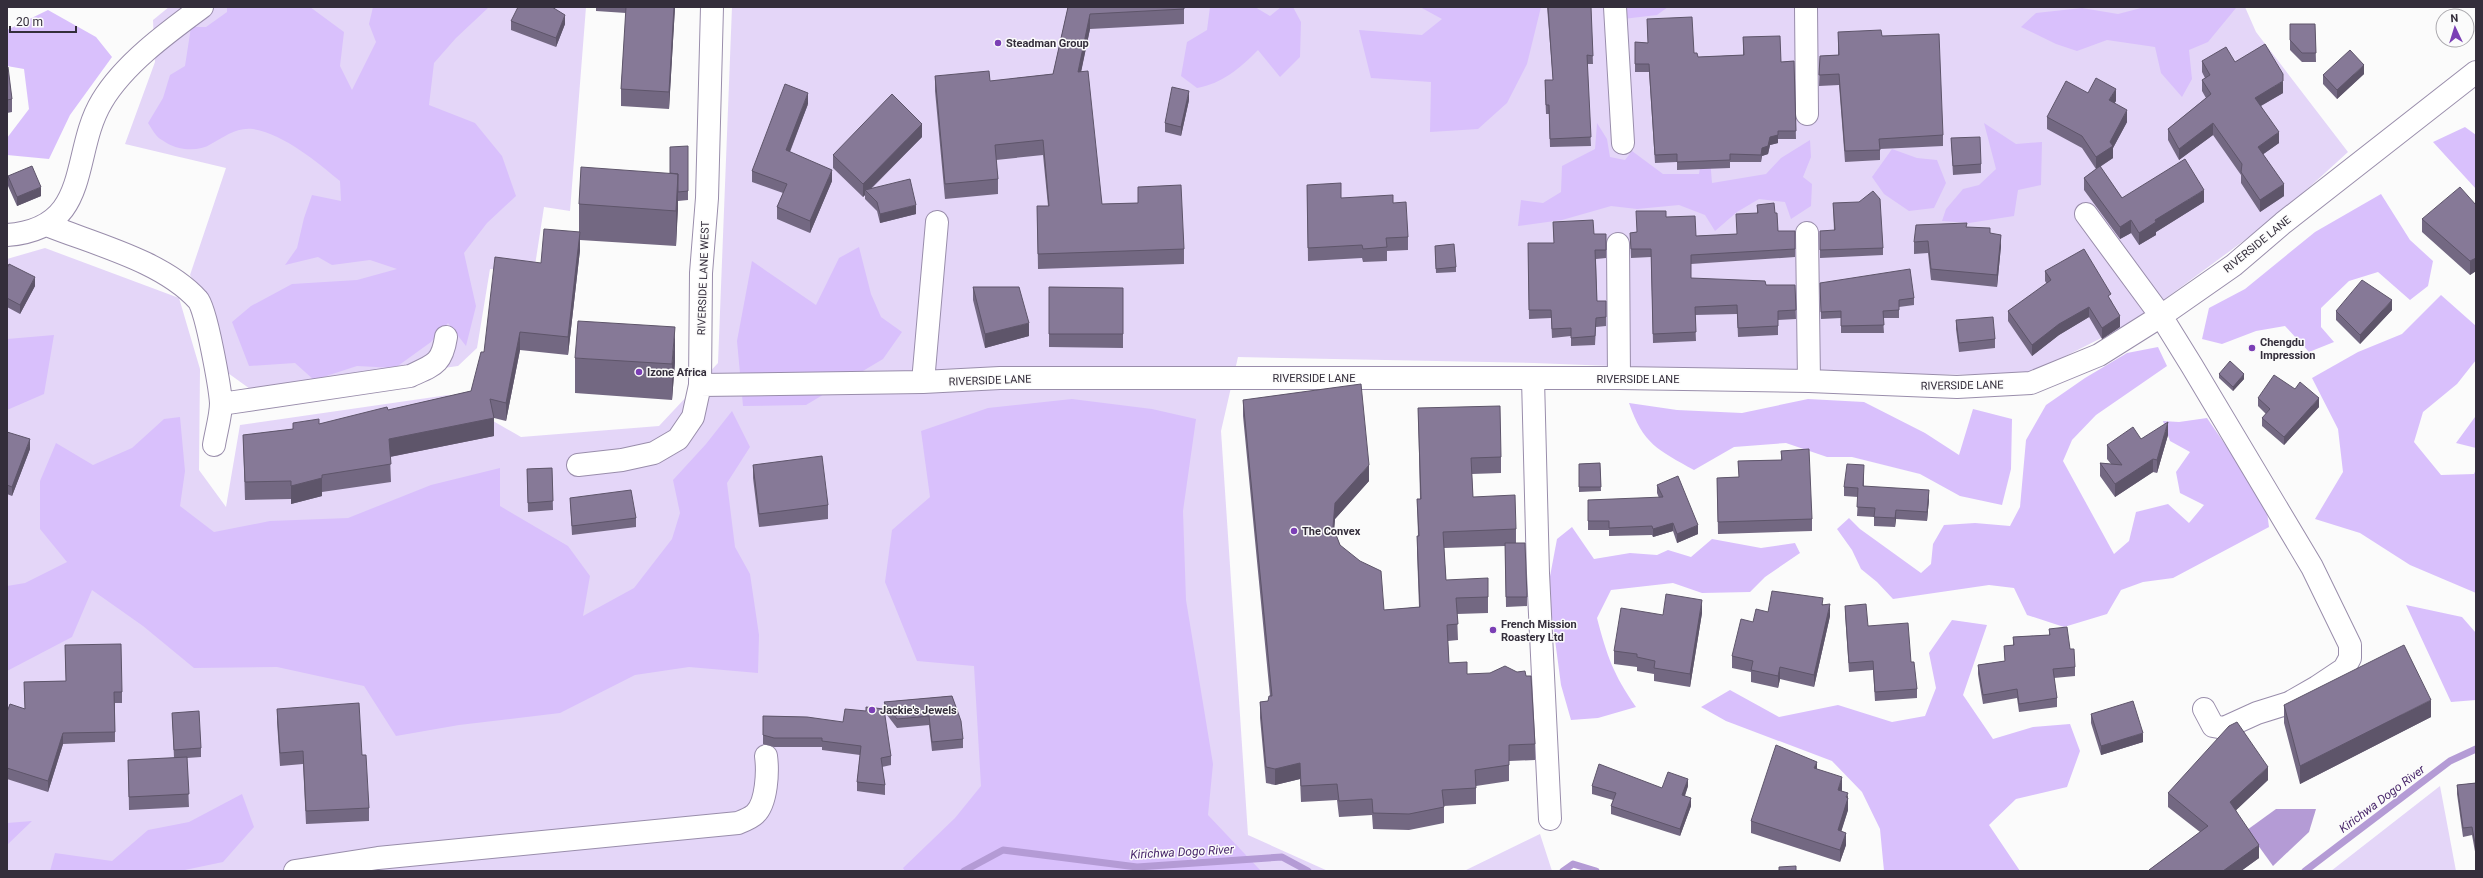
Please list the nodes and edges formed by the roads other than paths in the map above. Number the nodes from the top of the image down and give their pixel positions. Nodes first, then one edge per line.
1 (202, 7) edge
2 (712, 7) edge
3 (1615, 7) edge
4 (1806, 7) edge
5 (2476, 72) edge
6 (1807, 114) dead end
7 (1623, 144) dead end
8 (2086, 214) dead end
9 (937, 222) dead end
10 (46, 225) junction
11 (1807, 233) dead end
12 (7, 235) edge
13 (1618, 244) dead end
14 (2161, 316) junction
15 (446, 337) dead end
16 (1619, 378) junction
17 (1533, 379) junction
18 (1809, 381) junction
19 (923, 382) junction
20 (700, 384) junction
21 (221, 404) junction
22 (214, 445) dead end
23 (578, 465) dead end
24 (2204, 709) dead end
25 (766, 756) dead end
26 (1550, 819) dead end
27 (295, 871) edge

1 - 10 street
2 - 20 street, RIVERSIDE LANE WEST
3 - 7 street
4 - 6 street
5 - 14 street, RIVERSIDE LANE
8 - 14 street
9 - 19 street
10 - 12 street
10 - 21 street
11 - 18 street
13 - 16 street
14 - 18 street, RIVERSIDE LANE
14 - 24 street
15 - 21 street
16 - 17 street, RIVERSIDE LANE
16 - 18 street, RIVERSIDE LANE
17 - 19 street, RIVERSIDE LANE
17 - 26 street
19 - 20 street, RIVERSIDE LANE
20 - 23 street, RIVERSIDE LANE WEST
21 - 22 street
25 - 27 street

